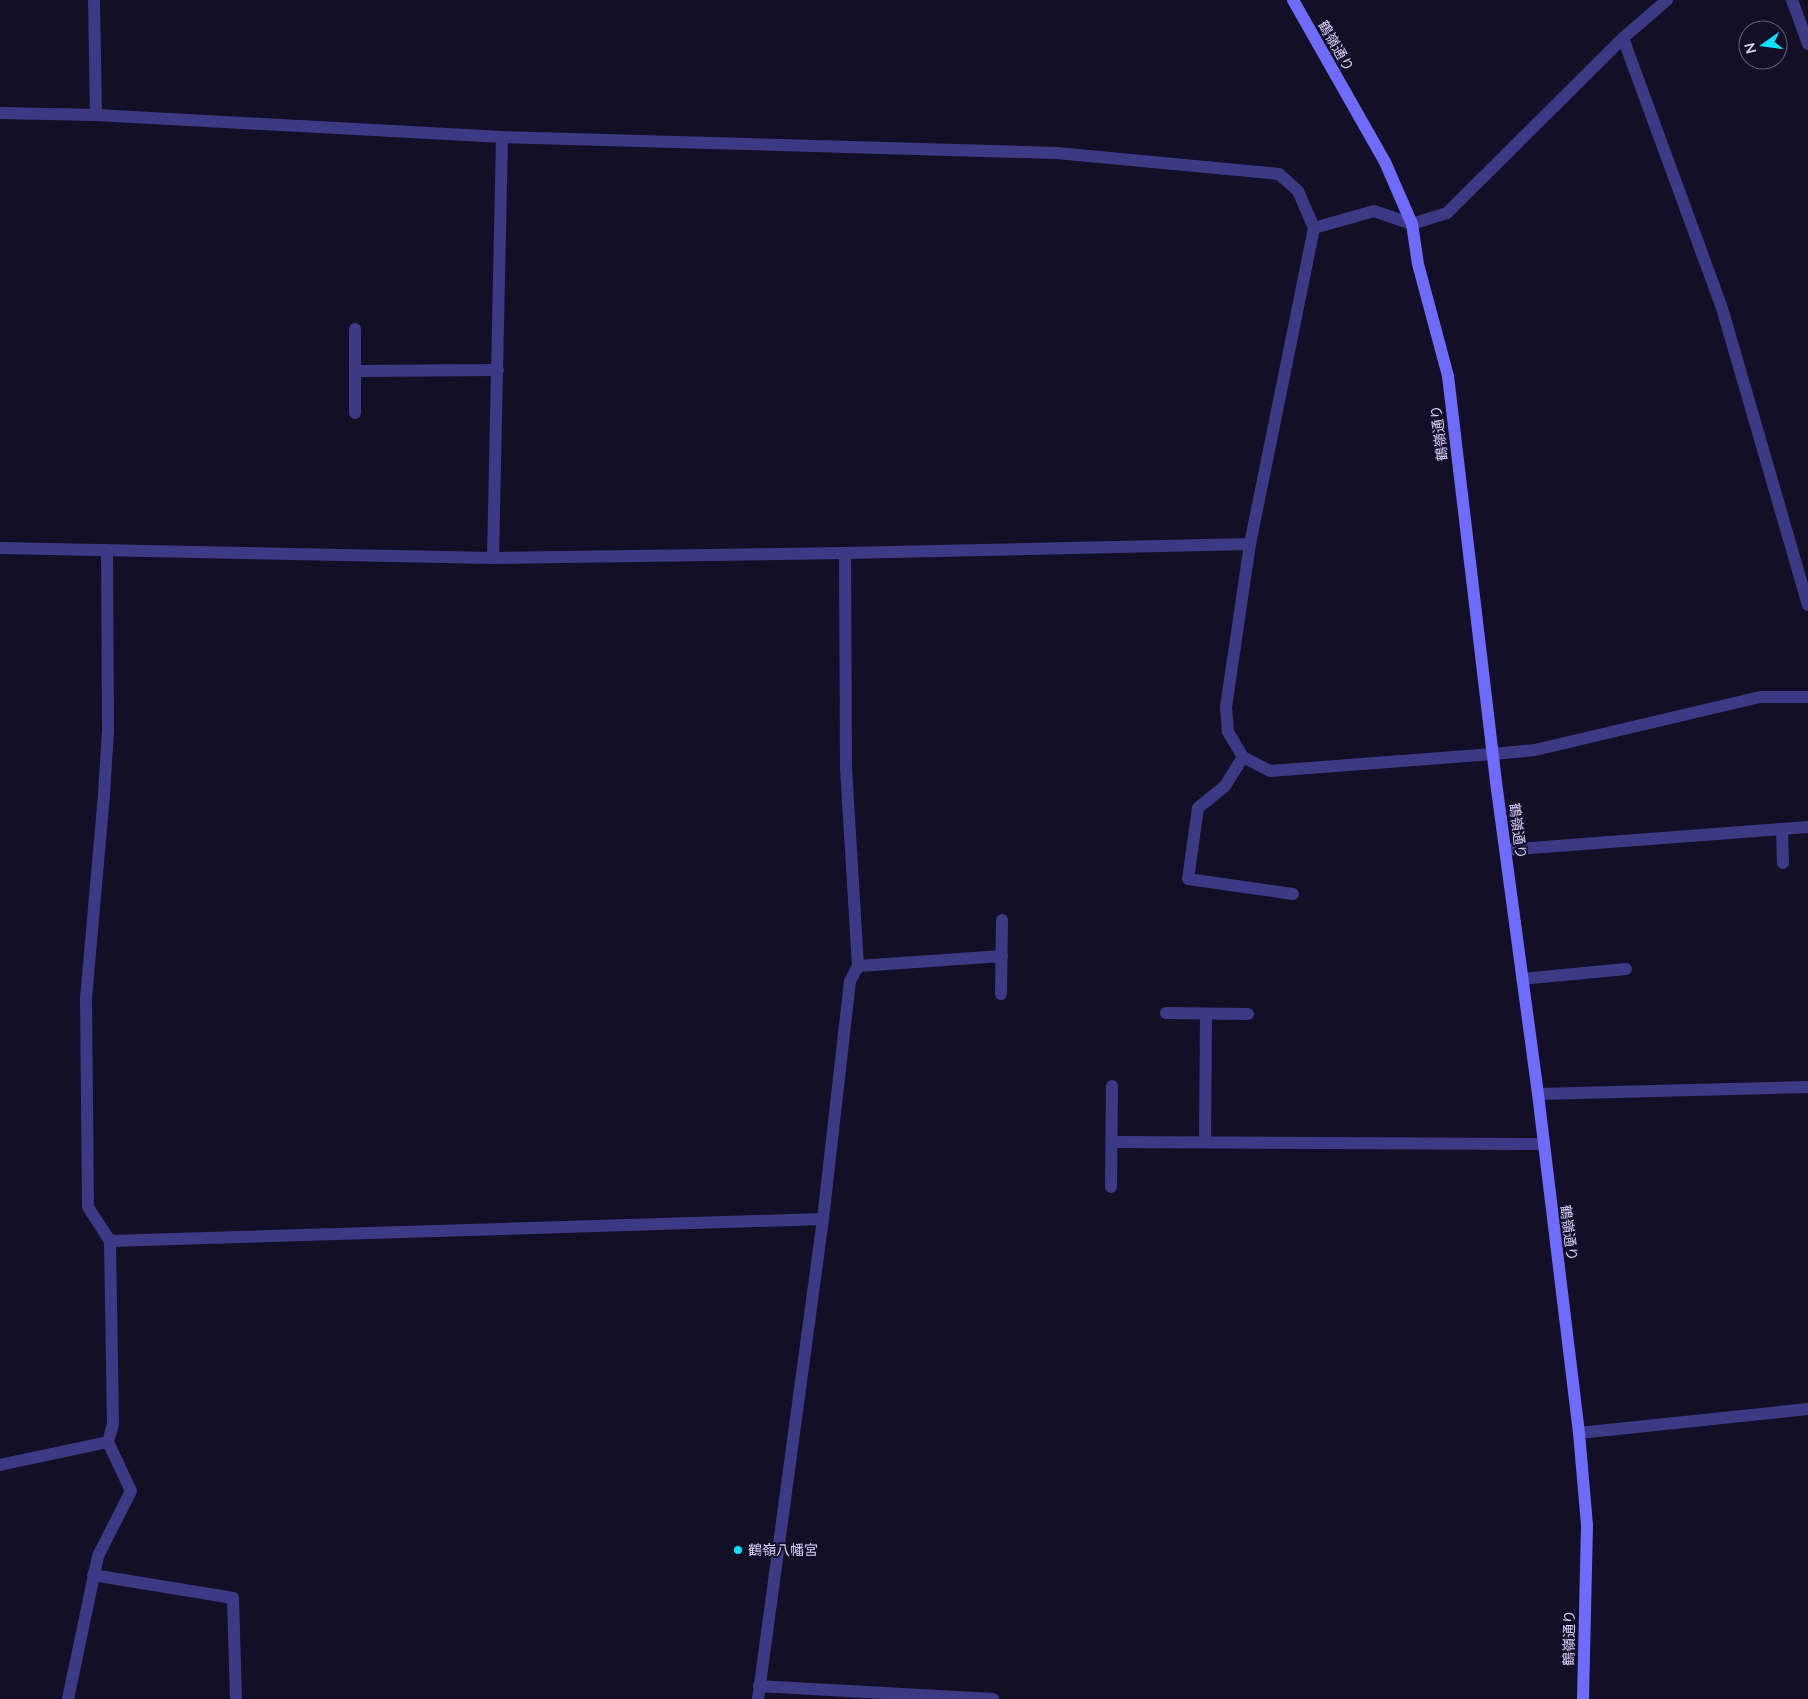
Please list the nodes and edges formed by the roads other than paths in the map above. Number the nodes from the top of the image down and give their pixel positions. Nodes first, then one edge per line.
1 (94, 0) edge
2 (1293, 0) edge
3 (1667, 0) edge
4 (1792, 0) edge
5 (1623, 38) junction
6 (1808, 44) edge
7 (0, 113) edge
8 (96, 115) junction
9 (502, 137) junction
10 (1412, 224) junction
11 (1314, 228) junction
12 (355, 329) dead end
13 (498, 370) junction
14 (355, 371) junction
15 (355, 414) dead end
16 (1250, 544) junction
17 (0, 548) edge
18 (107, 550) junction
19 (845, 553) junction
20 (494, 558) junction
21 (1808, 605) edge
22 (1808, 696) edge
23 (1493, 754) junction
24 (1243, 757) junction
25 (1808, 827) edge
26 (1782, 829) junction
27 (1505, 850) junction
28 (1783, 863) dead end
29 (1293, 894) dead end
30 (1002, 920) dead end
31 (1002, 956) junction
32 (858, 966) junction
33 (1626, 969) dead end
34 (1522, 978) junction
35 (1000, 994) dead end
36 (1166, 1013) dead end
37 (1206, 1014) junction
38 (1248, 1014) dead end
39 (1112, 1086) dead end
40 (1808, 1087) edge
41 (1538, 1094) junction
42 (1112, 1142) junction
43 (1205, 1142) junction
44 (1543, 1144) junction
45 (1111, 1187) dead end
46 (823, 1219) junction
47 (110, 1241) junction
48 (1808, 1409) edge
49 (1579, 1433) junction
50 (108, 1442) junction
51 (0, 1465) edge
52 (94, 1575) junction
53 (758, 1692) edge
54 (68, 1699) edge
55 (236, 1699) edge
56 (993, 1699) edge
57 (1573, 1699) edge
58 (1583, 1699) edge

1 - 8 street
2 - 10 street, 鶴嶺通り
3 - 5 street
4 - 6 street
5 - 10 street
5 - 21 street
7 - 8 street
8 - 9 street
9 - 11 street
9 - 13 street
10 - 11 street
10 - 23 street, 鶴嶺通り
11 - 16 street
12 - 14 street
13 - 14 street
13 - 20 street
14 - 15 street
16 - 19 street
16 - 24 street
17 - 18 street
18 - 20 street
18 - 47 street
19 - 20 street
19 - 32 street
22 - 23 street
23 - 24 street
23 - 27 street, 鶴嶺通り
24 - 29 street
25 - 26 street
26 - 27 street
26 - 28 street
27 - 34 street, 鶴嶺通り
30 - 31 street
31 - 32 street
31 - 35 street
32 - 46 street
33 - 34 street
34 - 41 street, 鶴嶺通り
36 - 37 street
37 - 38 street
37 - 43 street
39 - 42 street
40 - 41 street
41 - 44 street, 鶴嶺通り
42 - 43 street
42 - 45 street
43 - 44 street
44 - 49 street, 鶴嶺通り
46 - 47 street
46 - 53 street
47 - 50 street
48 - 49 street
49 - 58 street, 鶴嶺通り
50 - 51 street
50 - 52 street
52 - 54 street
52 - 55 street
53 - 56 street
57 - 58 street

